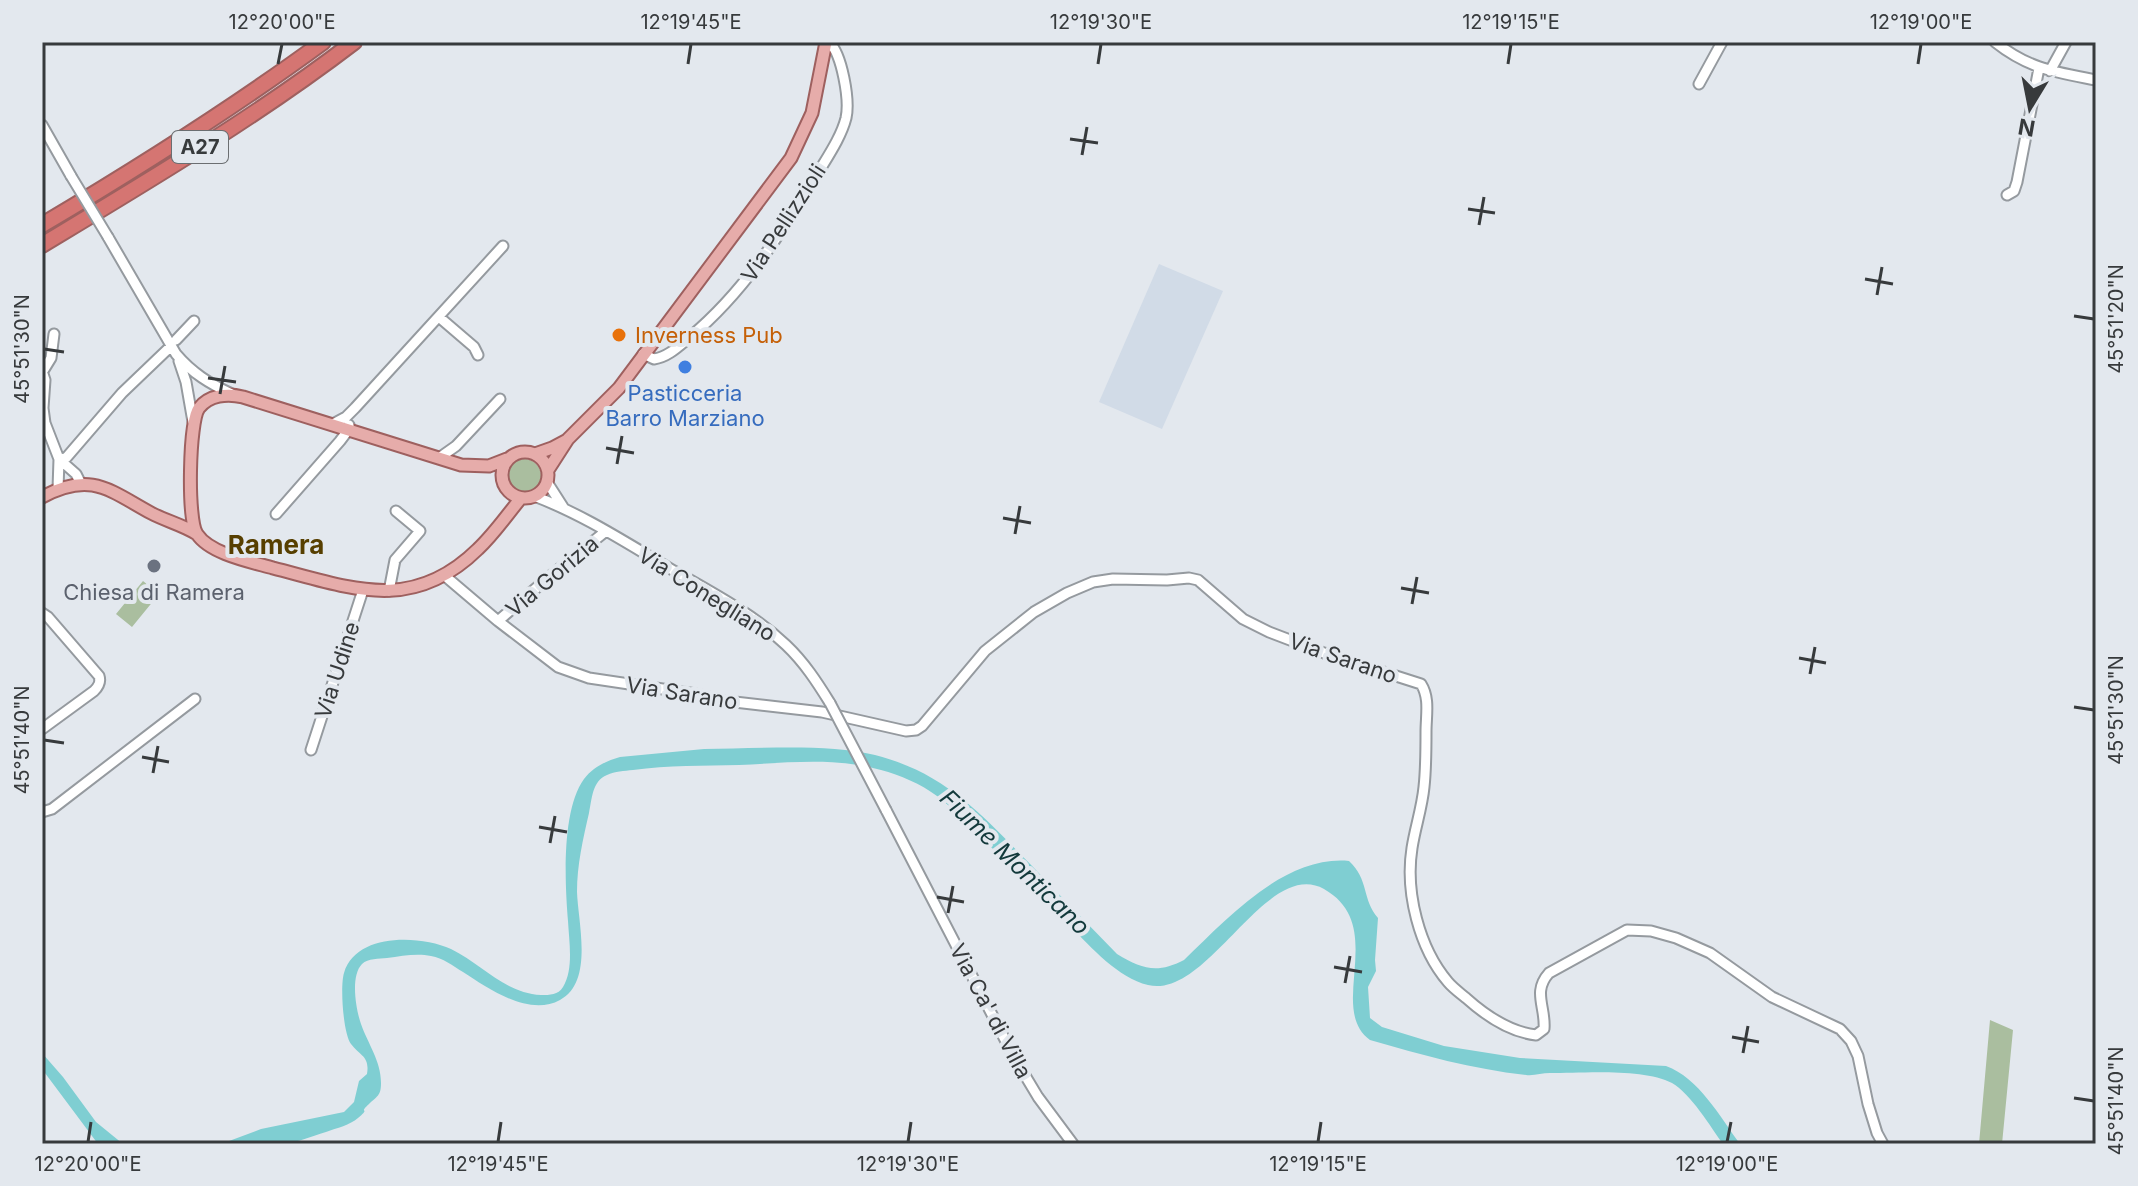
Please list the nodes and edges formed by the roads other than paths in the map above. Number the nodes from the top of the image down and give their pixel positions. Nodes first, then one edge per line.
1 (323, 42) edge
2 (354, 42) edge
3 (827, 42) edge
4 (1722, 42) edge
5 (1995, 42) edge
6 (2066, 42) edge
7 (2039, 68) junction
8 (2050, 71) junction
9 (2096, 80) edge
10 (1699, 84) dead end
11 (42, 125) edge
12 (2007, 195) dead end
13 (42, 225) edge
14 (42, 245) edge
15 (503, 246) dead end
16 (439, 317) junction
17 (194, 321) dead end
18 (54, 334) dead end
19 (176, 340) dead end
20 (172, 351) junction
21 (643, 354) junction
22 (478, 355) dead end
23 (42, 371) edge
24 (236, 395) junction
25 (500, 399) dead end
26 (355, 408) junction
27 (193, 422) junction
28 (333, 424) junction
29 (349, 429) junction
30 (568, 439) junction
31 (456, 446) junction
32 (535, 454) junction
33 (439, 458) junction
34 (59, 459) junction
35 (507, 459) junction
36 (452, 462) junction
37 (547, 476) junction
38 (81, 484) junction
39 (58, 489) junction
40 (534, 496) junction
41 (42, 497) edge
42 (521, 498) junction
43 (190, 505) junction
44 (563, 507) junction
45 (396, 511) dead end
46 (276, 514) dead end
47 (162, 518) junction
48 (606, 531) junction
49 (197, 534) junction
50 (445, 576) junction
51 (363, 590) junction
52 (389, 591) junction
53 (42, 613) edge
54 (498, 621) junction
55 (195, 699) dead end
56 (830, 703) joint
57 (42, 729) edge
58 (311, 750) dead end
59 (42, 812) edge
60 (1073, 1144) edge
61 (1883, 1144) edge

1 - 13 highway, A27
2 - 14 highway, A27
3 - 21 main road
3 - 21 street, Via Pellizzioli
4 - 10 street
5 - 7 street
6 - 8 street
7 - 8 street
7 - 12 street
8 - 9 street
11 - 20 street, bridge
15 - 16 street
16 - 22 street
16 - 26 street
17 - 19 street
18 - 23 street
20 - 24 street
20 - 27 street
20 - 34 street
21 - 30 main road
23 - 34 street
24 - 27 main road
24 - 28 main road
25 - 31 street
26 - 28 street
26 - 29 street
27 - 43 main road
28 - 29 main road
29 - 33 main road
29 - 46 street
30 - 32 main road
30 - 37 main road
31 - 33 street
31 - 36 street
32 - 35 main road
32 - 37 main road, Via Conegliano
33 - 36 main road
34 - 38 street
34 - 39 street
35 - 36 main road
35 - 42 main road
37 - 40 main road
37 - 44 street, Via Conegliano
38 - 39 main road
38 - 47 main road
39 - 41 main road
40 - 42 main road, Via Conegliano
40 - 44 street, Via Conegliano
42 - 50 main road
43 - 47 main road
43 - 49 main road
44 - 48 street, Via Conegliano
45 - 52 street
47 - 49 main road
48 - 54 street, Via Gorizia
48 - 56 street, Via Conegliano
49 - 51 main road
50 - 52 main road
50 - 54 street, Via Sarano
51 - 52 main road
51 - 58 street, Via Udine
53 - 57 street
54 - 61 street, Via Sarano
55 - 59 street
56 - 60 street, Via Ca' di Villa, bridge

